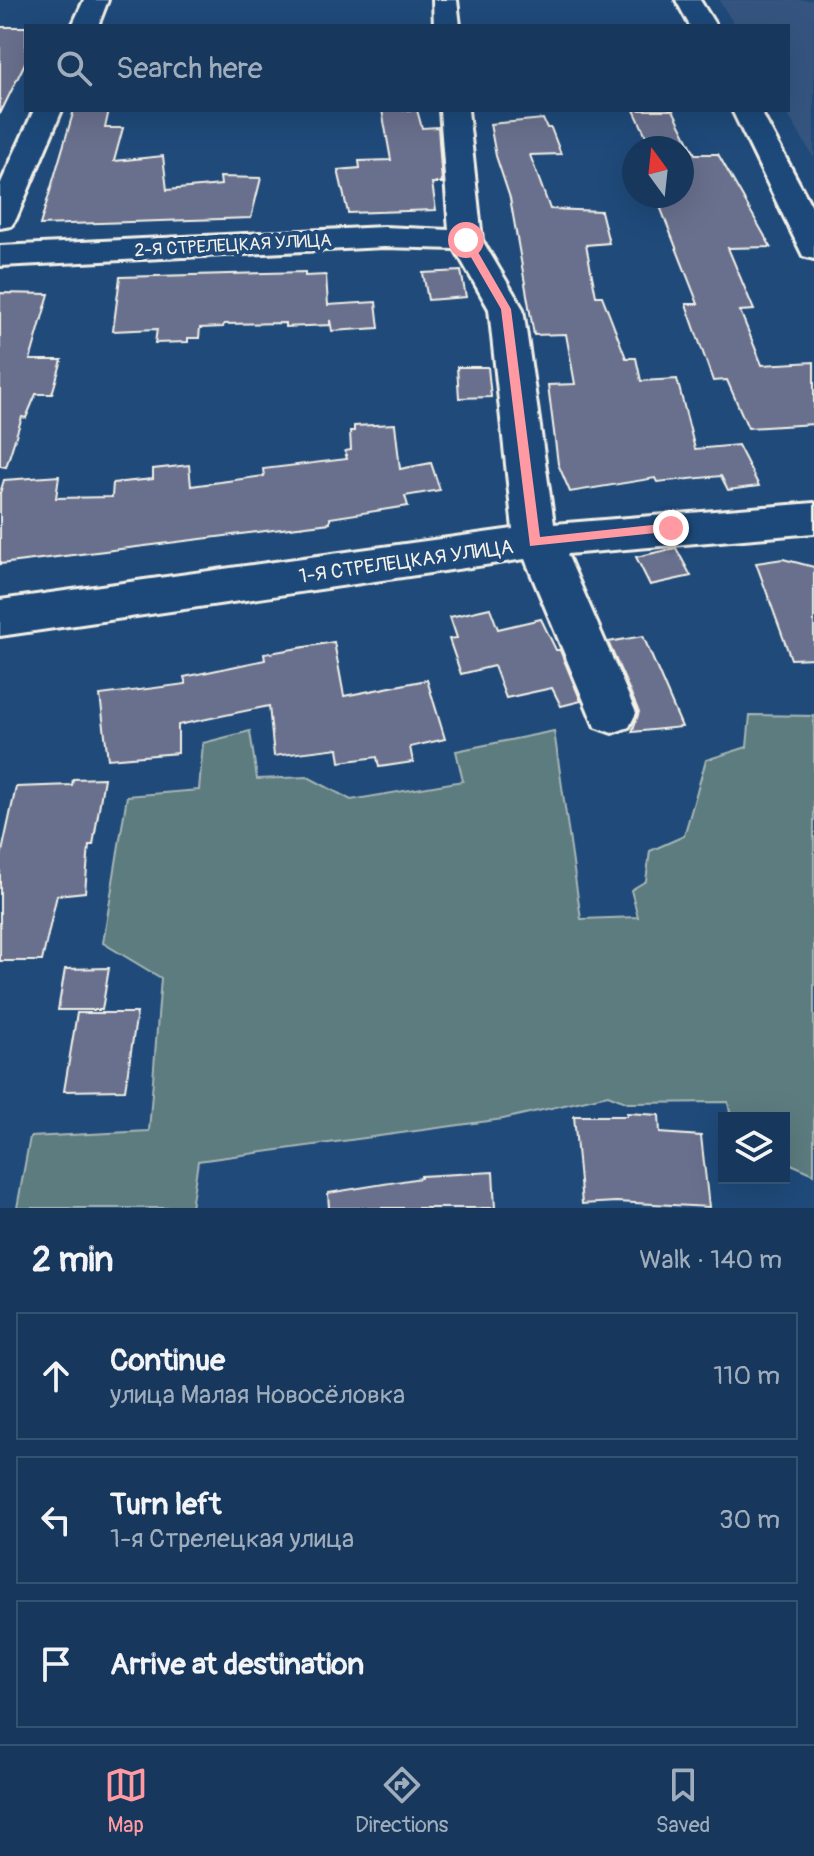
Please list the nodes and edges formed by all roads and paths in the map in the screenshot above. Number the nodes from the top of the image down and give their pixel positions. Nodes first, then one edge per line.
1 (96, 0) edge
2 (445, 0) edge
3 (688, 0) edge
4 (86, 24) edge
5 (447, 24) edge
6 (702, 24) edge
7 (47, 112) edge
8 (454, 112) edge
9 (747, 112) edge
10 (0, 219) edge
11 (466, 240) junction
12 (814, 249) edge
13 (0, 256) edge
14 (814, 518) edge
15 (541, 542) junction
16 (0, 618) edge
17 (612, 713) dead end

1 - 4 street
2 - 5 street
3 - 6 street
7 - 10 street
8 - 11 street
9 - 12 street
11 - 13 street, 2-Я СТРЕЛЕЦКАЯ УЛИЦА
11 - 15 street
14 - 15 street, 1-Я СТРЕЛЕЦКАЯ УЛИЦА
15 - 16 street, 1-Я СТРЕЛЕЦКАЯ УЛИЦА
15 - 17 street

